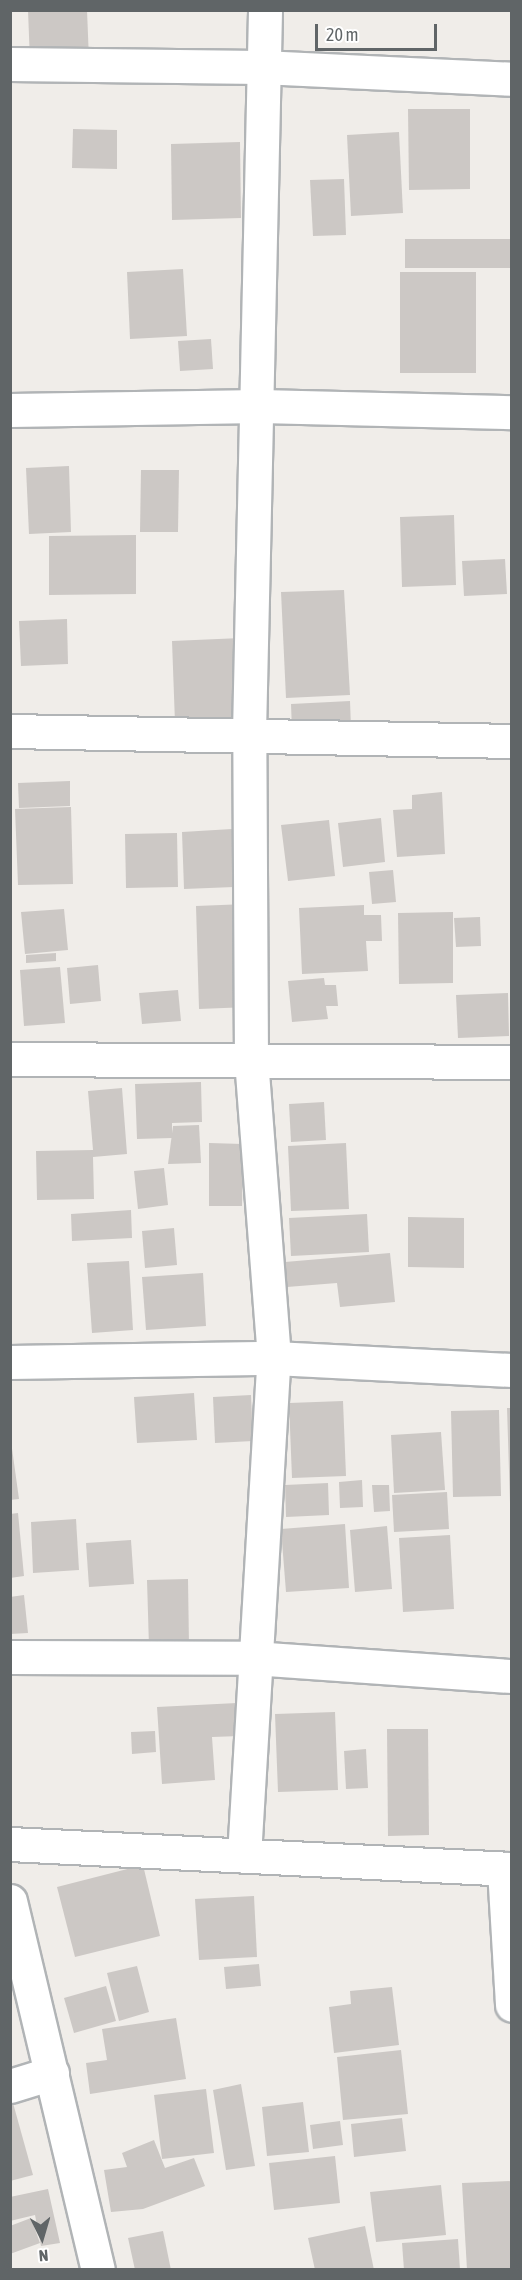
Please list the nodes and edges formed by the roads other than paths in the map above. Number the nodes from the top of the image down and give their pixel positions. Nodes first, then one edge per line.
1 (265, 10) edge
2 (10, 64) edge
3 (261, 67) junction
4 (512, 79) edge
5 (260, 406) junction
6 (10, 410) edge
7 (512, 412) edge
8 (10, 731) edge
9 (249, 733) junction
10 (512, 741) edge
11 (10, 1059) edge
12 (251, 1061) junction
13 (512, 1062) edge
14 (274, 1358) junction
15 (10, 1362) edge
16 (512, 1371) edge
17 (10, 1657) edge
18 (253, 1659) junction
19 (512, 1676) edge
20 (10, 1844) edge
21 (244, 1856) junction
22 (508, 1869) edge
23 (10, 1901) edge
24 (512, 2005) edge
25 (52, 2073) junction
26 (10, 2085) edge
27 (98, 2270) edge

1 - 3 street
2 - 3 street
3 - 4 street
3 - 5 street
5 - 6 street
5 - 7 street
5 - 9 street
8 - 9 street
9 - 10 street
9 - 12 street
11 - 12 street
12 - 13 street
12 - 14 street
14 - 15 street
14 - 16 street
14 - 18 street
17 - 18 street
18 - 19 street
18 - 21 street
20 - 21 street
21 - 22 street
22 - 24 street
23 - 25 street
25 - 26 street
25 - 27 street

